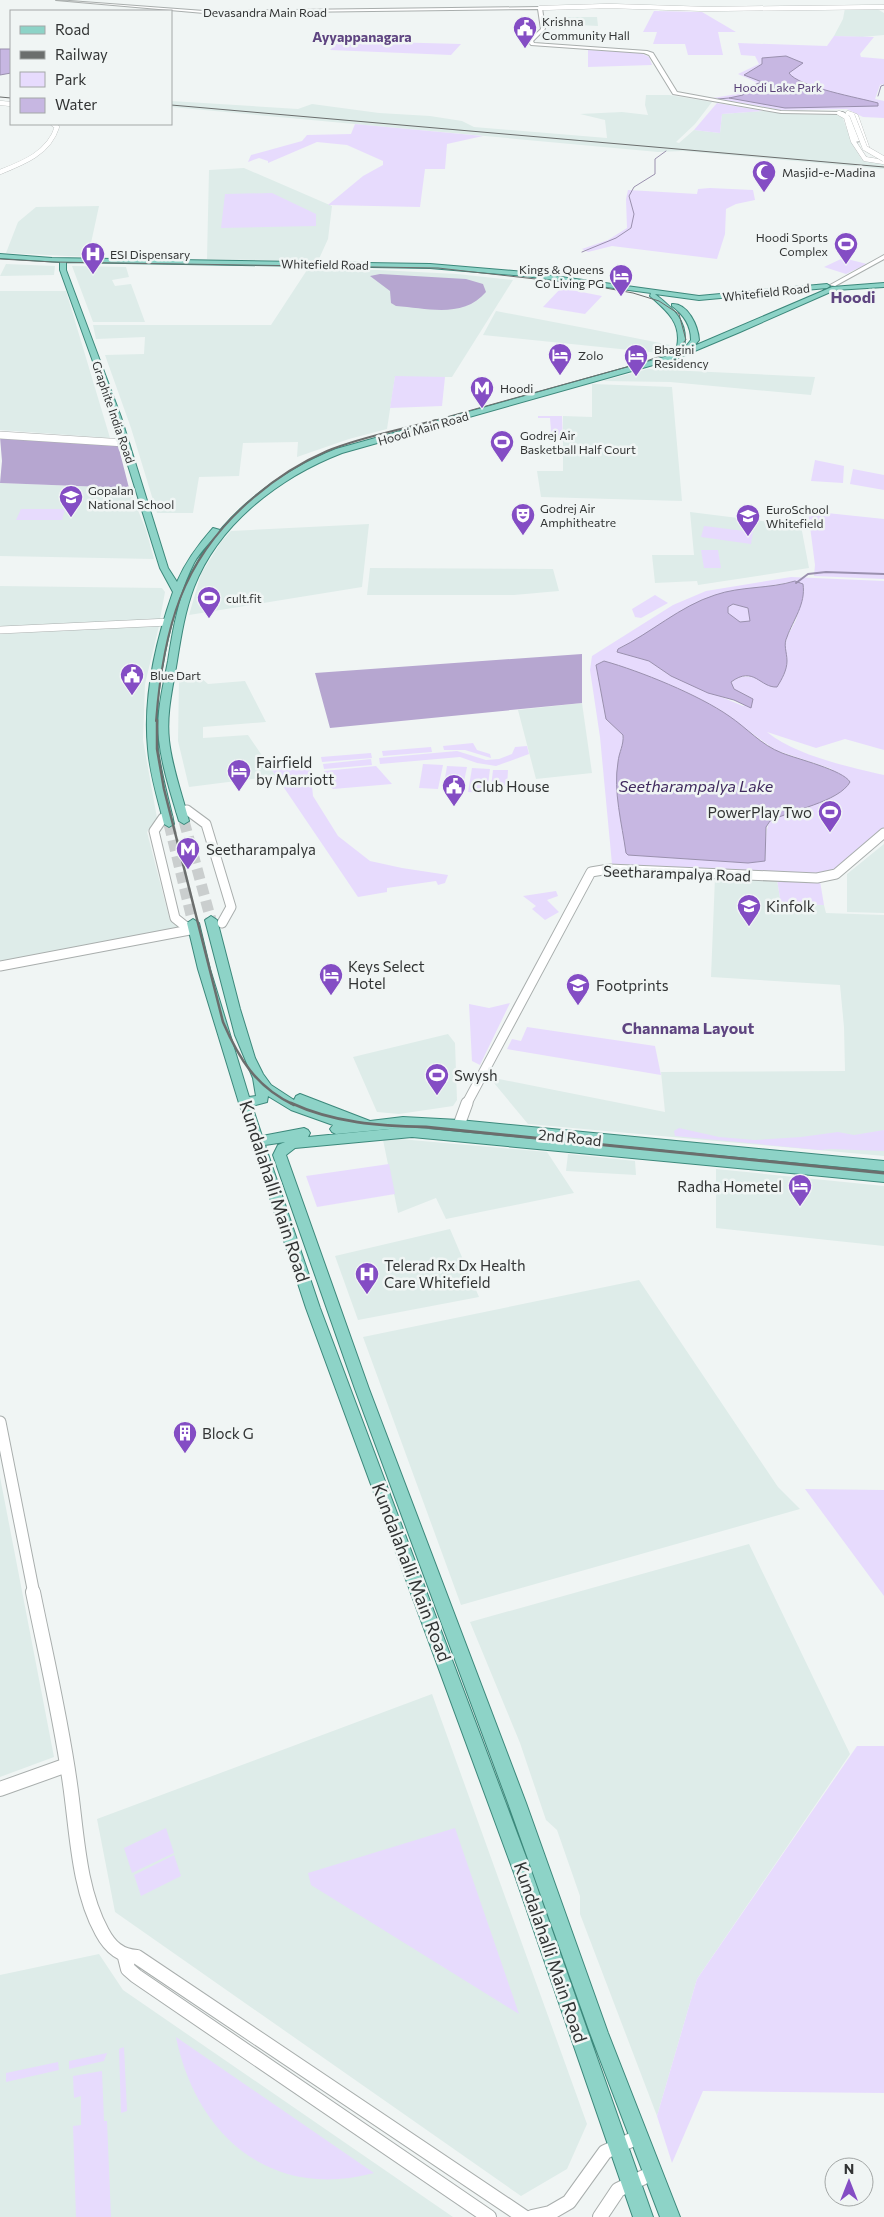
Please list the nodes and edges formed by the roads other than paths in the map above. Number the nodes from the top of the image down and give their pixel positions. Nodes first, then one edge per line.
1 (58, 0) edge
2 (748, 1) edge
3 (398, 2) dead end
4 (884, 7) edge
5 (746, 8) junction
6 (540, 9) junction
7 (396, 11) junction
8 (838, 112) junction
9 (850, 114) junction
10 (54, 125) edge
11 (874, 152) junction
12 (864, 157) junction
13 (884, 160) edge
14 (0, 172) edge
15 (0, 258) edge
16 (884, 259) edge
17 (32, 260) junction
18 (63, 263) junction
19 (884, 284) edge
20 (833, 286) junction
21 (650, 294) junction
22 (792, 303) junction
23 (746, 325) junction
24 (689, 349) junction
25 (648, 363) junction
26 (0, 434) edge
27 (125, 442) junction
28 (183, 592) junction
29 (169, 622) junction
30 (0, 630) edge
31 (183, 816) joint
32 (169, 820) joint
33 (884, 833) edge
34 (216, 922) joint
35 (193, 927) junction
36 (0, 966) edge
37 (257, 1073) junction
38 (245, 1103) junction
39 (370, 1125) junction
40 (459, 1125) junction
41 (355, 1126) junction
42 (258, 1142) junction
43 (279, 1155) joint
44 (884, 1166) edge
45 (884, 1178) edge
46 (362, 1389) junction
47 (345, 1393) junction
48 (0, 1422) edge
49 (2, 1445) edge
50 (67, 1765) junction
51 (0, 1789) edge
52 (125, 1957) junction
53 (623, 2096) junction
54 (604, 2104) junction
55 (638, 2137) junction
56 (619, 2146) junction
57 (652, 2173) junction
58 (632, 2184) junction
59 (489, 2217) edge
60 (524, 2217) edge
61 (532, 2217) edge
62 (600, 2217) edge
63 (643, 2217) edge
64 (670, 2217) edge

1 - 7 main road, Devasandra Main Road
2 - 5 street
3 - 7 main road
4 - 5 street
5 - 6 street
6 - 7 main road, Devasandra Main Road
6 - 8 main road
8 - 9 main road
8 - 12 street
8 - 13 main road, bridge
9 - 11 street
9 - 13 main road, bridge
10 - 14 street
11 - 12 street
11 - 13 street
12 - 13 street
12 - 13 street
15 - 17 main road, Whitefield Road
16 - 20 main road, Hoodi Main Road
17 - 18 main road, Whitefield Road
17 - 21 main road, Whitefield Road
18 - 21 main road, Whitefield Road
18 - 27 main road, Graphite India Road
19 - 20 main road, Whitefield Road
20 - 21 main road, Whitefield Road
20 - 22 main road, Hoodi Main Road
20 - 23 main road, Hoodi Main Road
21 - 22 main road, Whitefield Road
21 - 24 main road
21 - 25 main road, Hoodi Main Road
22 - 23 main road, Hoodi Main Road
23 - 24 main road, Hoodi Main Road
24 - 25 main road, Hoodi Main Road
25 - 28 main road, Hoodi Main Road
25 - 28 main road, Hoodi Main Road
26 - 27 street
27 - 28 main road, Graphite India Road
28 - 29 main road
28 - 31 main road
29 - 30 street
29 - 32 main road
31 - 34 street
32 - 35 street
33 - 40 street, Seetharampalya Road
34 - 37 main road
35 - 36 street
35 - 38 main road, Kundalahalli Main Road
37 - 38 main road
37 - 39 main road
37 - 41 main road
38 - 42 main road, Kundalahalli Main Road
39 - 40 main road, 2nd Road
39 - 41 main road, 2nd Road
40 - 44 main road, 2nd Road
41 - 42 main road, 2nd Road
42 - 47 main road, Kundalahalli Main Road
43 - 45 main road, 2nd Road
43 - 46 main road, Kundalahalli Main Road
46 - 47 main road
46 - 53 main road, Kundalahalli Main Road
47 - 54 main road, Kundalahalli Main Road
48 - 49 street
49 - 50 street
50 - 51 street
50 - 52 street
52 - 59 street
52 - 60 street
53 - 54 main road
53 - 55 main road, Kundalahalli Main Road
54 - 56 main road, Kundalahalli Main Road
55 - 56 street
55 - 57 main road, Kundalahalli Main Road
56 - 58 main road, Kundalahalli Main Road
56 - 61 street
57 - 58 street
57 - 64 main road, Kundalahalli Main Road
58 - 62 street
58 - 63 main road, Kundalahalli Main Road

